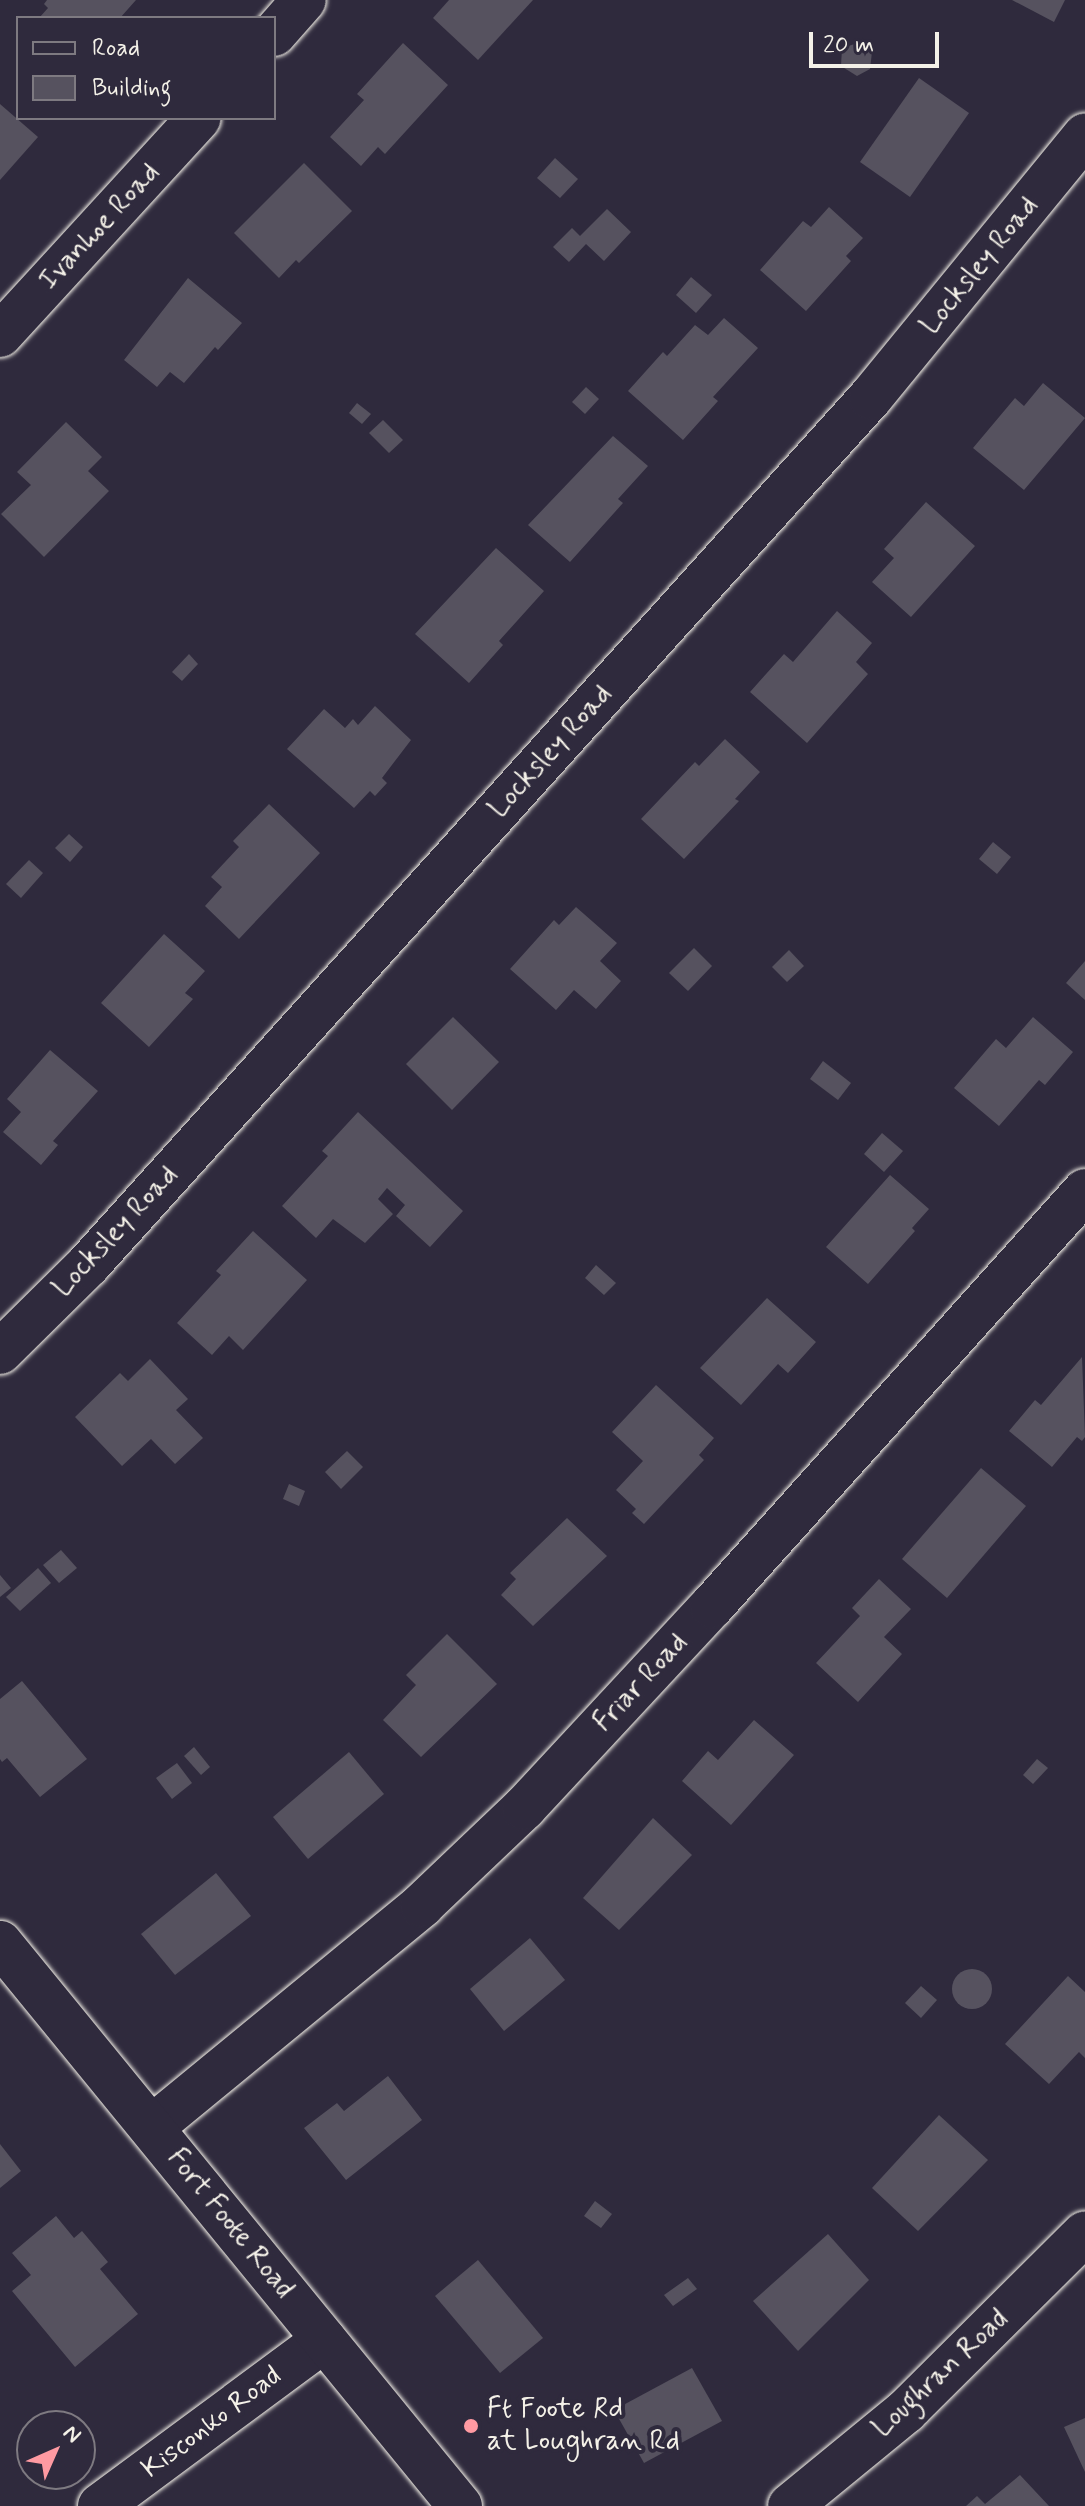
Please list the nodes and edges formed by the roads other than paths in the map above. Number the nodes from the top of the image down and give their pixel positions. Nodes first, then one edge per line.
1 (304, 0) edge
2 (276, 32) edge
3 (197, 120) edge
4 (1085, 136) edge
5 (0, 335) edge
6 (1085, 1191) edge
7 (0, 1352) edge
8 (0, 1943) edge
9 (152, 2127) junction
10 (1085, 2233) edge
11 (324, 2340) junction
12 (100, 2506) edge
13 (460, 2506) edge
14 (790, 2506) edge

1 - 2 street
3 - 5 street, Ivanhoe Road
4 - 7 street, Locksley Road
6 - 9 street, Friar Road
8 - 9 street, Fort Foote Road
9 - 11 street, Fort Foote Road
10 - 14 street, Loughran Road
11 - 12 street, Kisconko Road
11 - 13 street, Fort Foote Road

